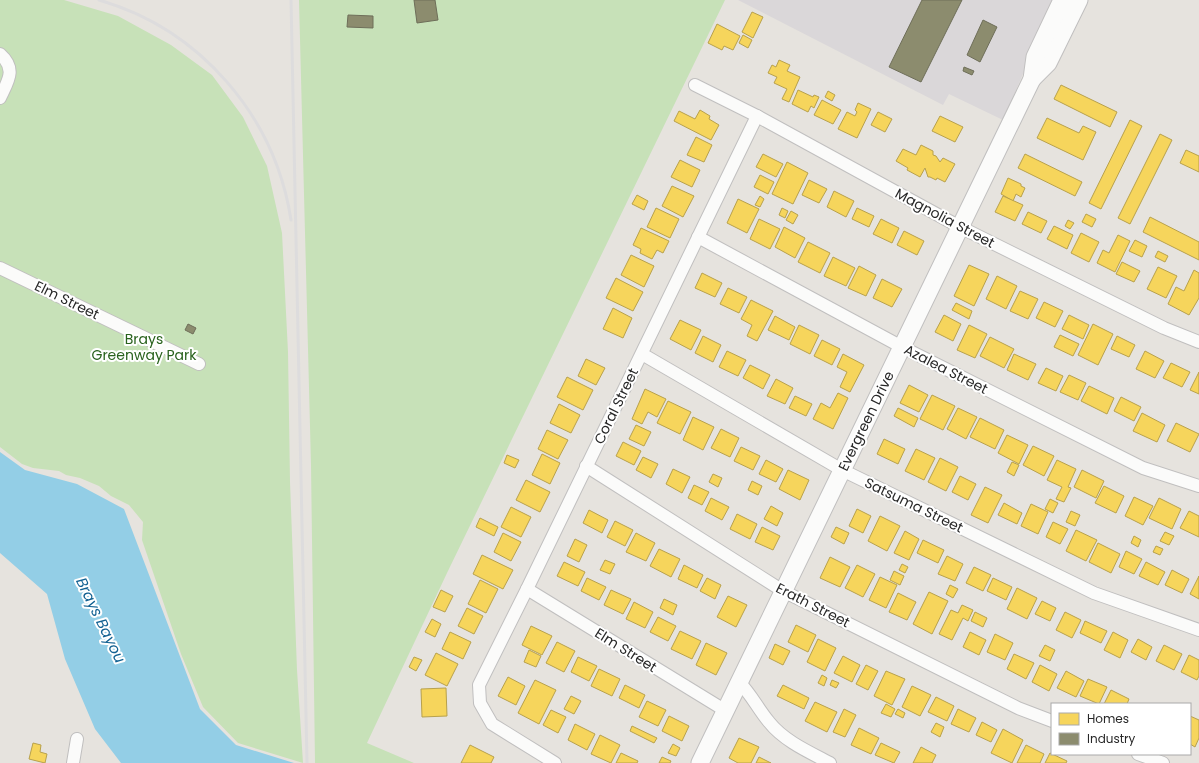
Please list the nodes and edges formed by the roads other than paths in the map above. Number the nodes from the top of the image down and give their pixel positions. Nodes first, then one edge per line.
1 (1079, 0) edge
2 (1063, 9) edge
3 (0, 54) edge
4 (695, 85) dead end
5 (0, 98) edge
6 (757, 116) junction
7 (960, 227) junction
8 (698, 237) junction
9 (0, 268) edge
10 (1199, 342) edge
11 (902, 347) junction
12 (642, 354) junction
13 (199, 364) dead end
14 (586, 466) junction
15 (842, 470) junction
16 (1199, 486) edge
17 (527, 589) junction
18 (783, 591) junction
19 (1199, 630) edge
20 (739, 682) junction
21 (726, 711) junction
22 (1051, 721) edge
23 (78, 739) dead end
24 (1141, 755) edge
25 (73, 763) edge
26 (555, 763) edge
27 (700, 763) edge
28 (830, 763) edge
29 (1163, 763) edge

1 - 2 street, Evergreen Drive
2 - 7 street, Evergreen Drive
3 - 5 street
4 - 6 street, Magnolia Street
6 - 7 street, Magnolia Street
6 - 8 street, Coral Street
7 - 10 street, Magnolia Street
7 - 11 street, Evergreen Drive
8 - 11 street, Azalea Street
8 - 12 street, Coral Street
9 - 13 street, Elm Street
11 - 15 street, Evergreen Drive
11 - 16 street, Azalea Street
12 - 14 street, Coral Street
12 - 15 street, Satsuma Street
14 - 17 street, Coral Street
14 - 18 street, Erath Street
15 - 18 street, Evergreen Drive
15 - 19 street, Satsuma Street
17 - 21 street, Elm Street
17 - 26 street, Coral Street
18 - 20 street, Evergreen Drive
18 - 22 street, Erath Street
20 - 21 street, Evergreen Drive
20 - 28 street
21 - 27 street, Evergreen Drive
23 - 25 street
24 - 29 street

